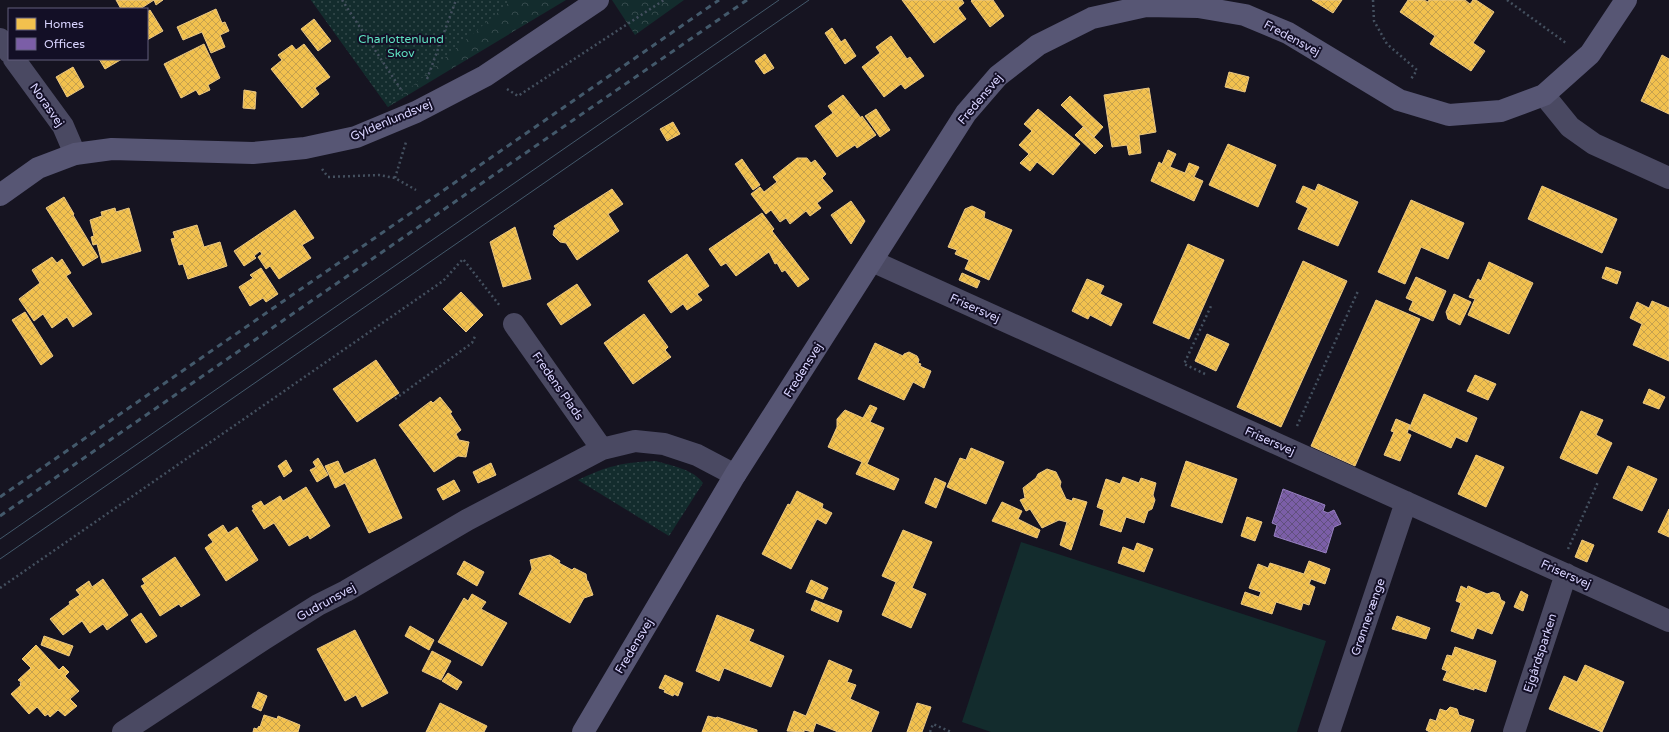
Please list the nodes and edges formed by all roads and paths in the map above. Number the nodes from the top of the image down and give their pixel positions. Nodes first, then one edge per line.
1 (342, 0) edge
2 (456, 0) edge
3 (598, 0) edge
4 (664, 0) edge
5 (1373, 0) edge
6 (1507, 0) edge
7 (1626, 0) edge
8 (1199, 4) edge
9 (0, 39) edge
10 (8, 51) edge
11 (1585, 58) junction
12 (15, 60) edge
13 (485, 76) junction
14 (1544, 95) junction
15 (1399, 100) junction
16 (416, 112) junction
17 (305, 148) junction
18 (75, 154) junction
19 (1669, 178) edge
20 (416, 190) dead end
21 (0, 195) edge
22 (872, 261) junction
23 (1358, 290) dead end
24 (1212, 304) dead end
25 (514, 324) joint
26 (476, 334) dead end
27 (1205, 374) dead end
28 (395, 399) dead end
29 (1287, 448) junction
30 (602, 449) junction
31 (736, 475) junction
32 (1598, 482) dead end
33 (1406, 502) junction
34 (1562, 573) junction
35 (0, 588) edge
36 (1669, 621) edge
37 (123, 732) edge
38 (583, 732) edge
39 (930, 732) edge
40 (951, 732) edge
41 (1329, 732) edge
42 (1514, 732) edge

1 - 16 path
2 - 16 path
3 - 13 street, Gyldenlundsvej
4 - 13 path
5 - 15 path
6 - 11 path
7 - 11 street, Fredensvej
8 - 15 street, Fredensvej
8 - 22 street, Fredensvej
9 - 10 street
11 - 14 street, Fredensvej
12 - 18 street, Norasvej
13 - 16 street, Gyldenlundsvej
14 - 15 street, Fredensvej
14 - 19 street
16 - 17 street, Gyldenlundsvej
17 - 18 street, Gyldenlundsvej
17 - 20 path
18 - 21 street, Gyldenlundsvej
22 - 29 street, Frisersvej
22 - 31 street, Fredensvej
23 - 29 path
24 - 27 path
25 - 30 street, Fredens Plads
25 - 35 path
26 - 28 path
29 - 33 street, Frisersvej
30 - 31 street
30 - 37 street, Gudrunsvej
31 - 38 street, Fredensvej
32 - 34 path
33 - 34 street, Frisersvej
33 - 41 street, Grønnevænge
34 - 36 street, Frisersvej
34 - 42 street, Ejgårdsparken
39 - 40 path

